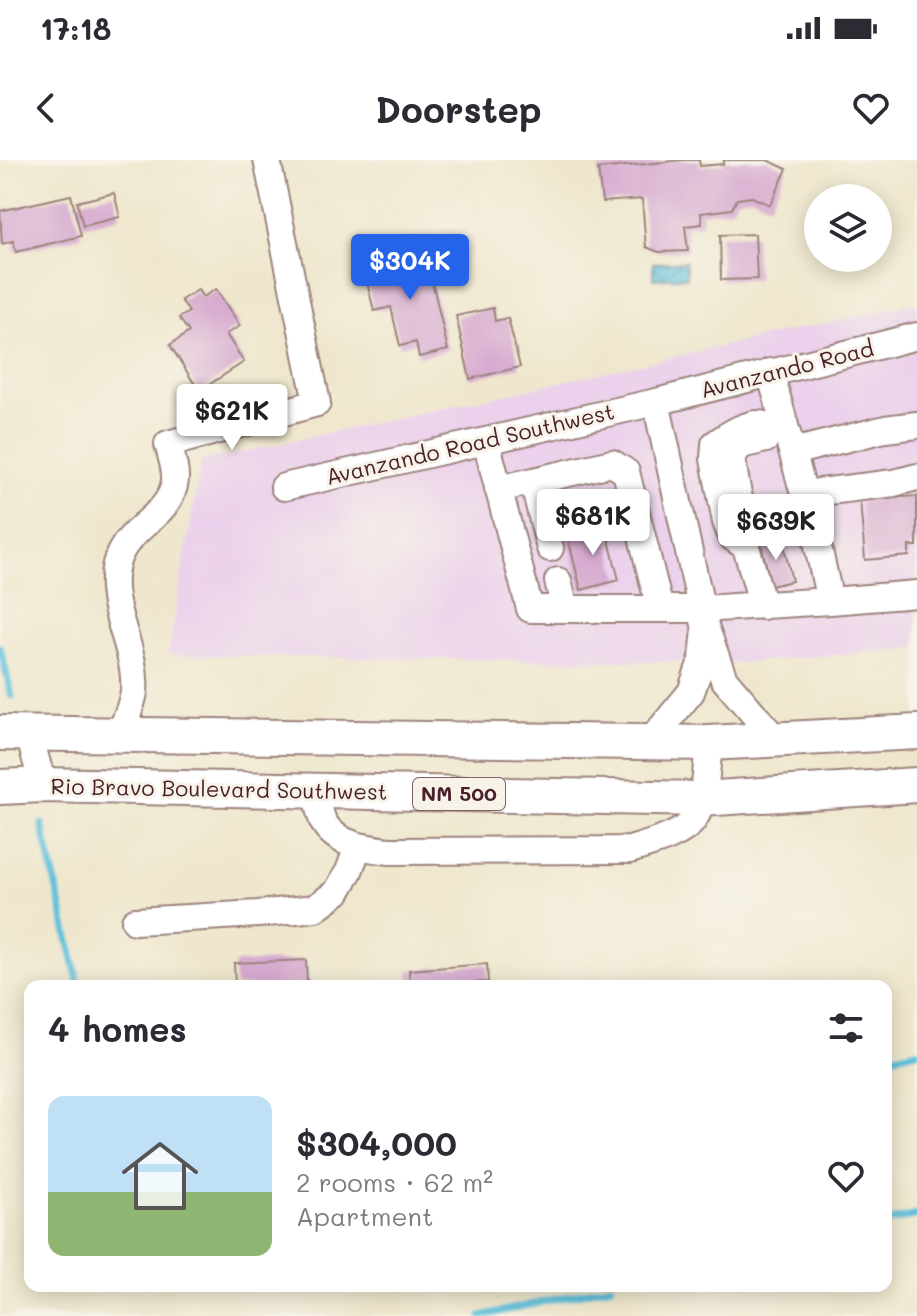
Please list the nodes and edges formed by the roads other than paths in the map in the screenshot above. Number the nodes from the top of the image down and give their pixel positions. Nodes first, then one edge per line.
1 (267, 160) edge
2 (917, 336) edge
3 (770, 372) junction
4 (656, 402) junction
5 (917, 425) edge
6 (779, 427) junction
7 (486, 441) junction
8 (792, 452) junction
9 (917, 477) edge
10 (533, 481) junction
11 (284, 487) dead end
12 (498, 489) junction
13 (804, 494) junction
14 (550, 548) dead end
15 (558, 581) dead end
16 (917, 594) edge
17 (830, 601) junction
18 (763, 606) junction
19 (565, 609) junction
20 (660, 609) junction
21 (704, 619) junction
22 (14, 732) edge
23 (917, 732) edge
24 (121, 733) junction
25 (776, 740) junction
26 (650, 742) junction
27 (709, 743) junction
28 (43, 785) junction
29 (917, 785) edge
30 (0, 787) edge
31 (315, 791) junction
32 (701, 799) junction
33 (358, 847) junction
34 (135, 921) dead end

1 - 24 street
2 - 3 street, Avanzando Road
3 - 4 street, Avanzando Road
3 - 6 street
4 - 7 street, Avanzando Road Southwest
4 - 21 street
5 - 8 street
6 - 8 street
6 - 18 street
7 - 11 street, Avanzando Road Southwest
7 - 12 street
8 - 13 street
9 - 13 street
10 - 12 street
10 - 14 street
10 - 20 street
12 - 19 street
13 - 17 street
15 - 19 street
16 - 17 street
17 - 18 street
18 - 21 street
19 - 20 street
20 - 21 street
21 - 25 street
21 - 26 street
22 - 24 main road
22 - 28 street
23 - 25 main road
24 - 26 main road
25 - 27 main road
26 - 27 main road
27 - 32 street
28 - 30 main road, Rio Bravo Boulevard Southwest / NM 500
28 - 31 main road, Rio Bravo Boulevard Southwest / NM 500
29 - 32 main road, Rio Bravo Boulevard Southwest / NM 500
31 - 32 main road, Rio Bravo Boulevard Southwest / NM 500
31 - 33 street
32 - 33 street
33 - 34 street

